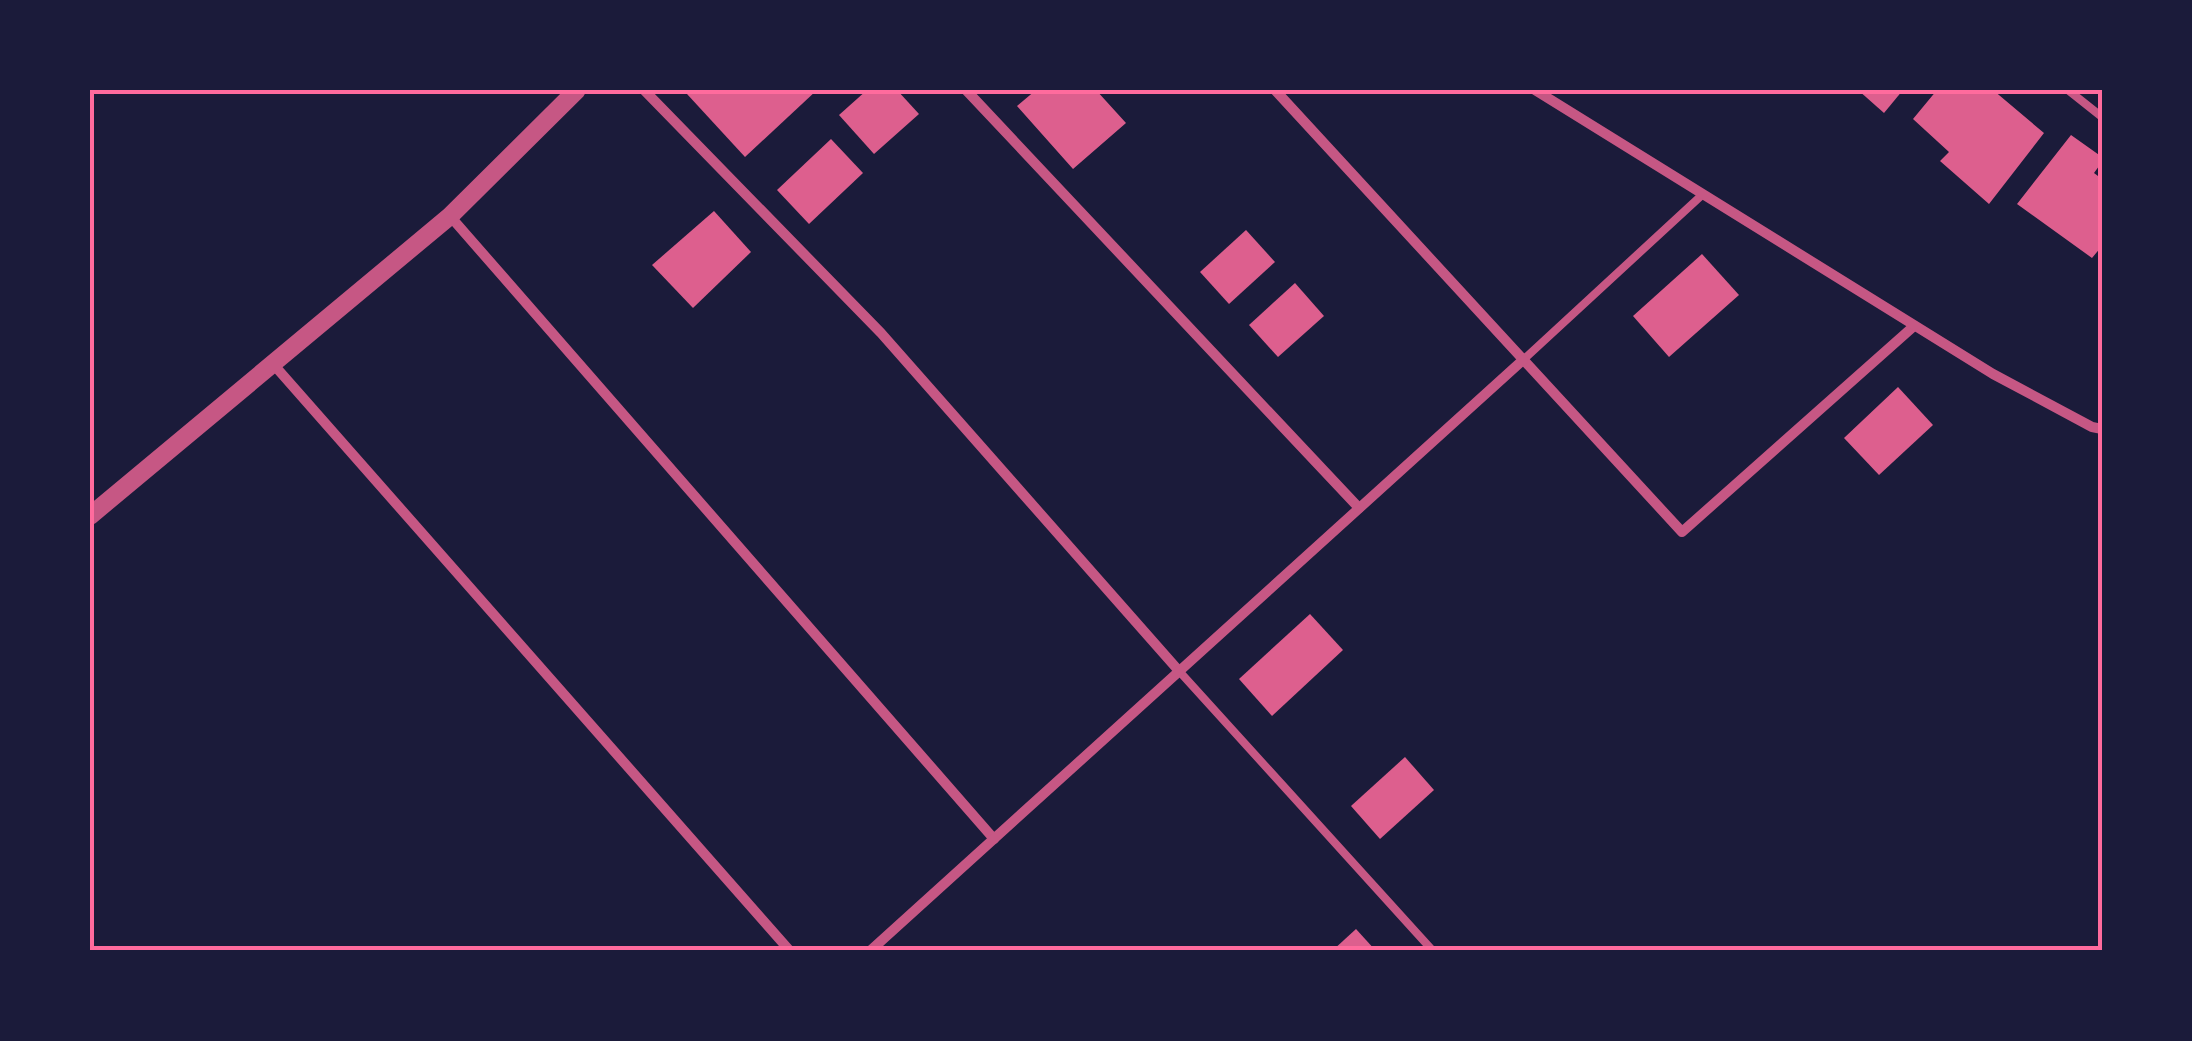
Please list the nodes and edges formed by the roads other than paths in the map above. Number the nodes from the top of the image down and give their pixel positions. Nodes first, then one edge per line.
1 (577, 90) edge
2 (644, 90) edge
3 (966, 90) edge
4 (1275, 90) edge
5 (1535, 90) edge
6 (2068, 90) edge
7 (2102, 117) edge
8 (1702, 195) junction
9 (450, 216) junction
10 (1914, 326) junction
11 (1523, 360) junction
12 (274, 366) junction
13 (2097, 428) edge
14 (1360, 508) junction
15 (90, 516) edge
16 (1180, 671) junction
17 (994, 839) junction
18 (790, 951) edge
19 (870, 951) edge
20 (1433, 951) edge

1 - 9 street
2 - 16 street
3 - 14 street
4 - 11 street
5 - 8 street
6 - 7 lane
8 - 10 street
8 - 11 lane
9 - 12 street
9 - 17 street
10 - 11 street
10 - 13 street
11 - 14 street
12 - 15 street
12 - 18 street
14 - 16 street
16 - 17 street
16 - 20 lane
17 - 19 street

